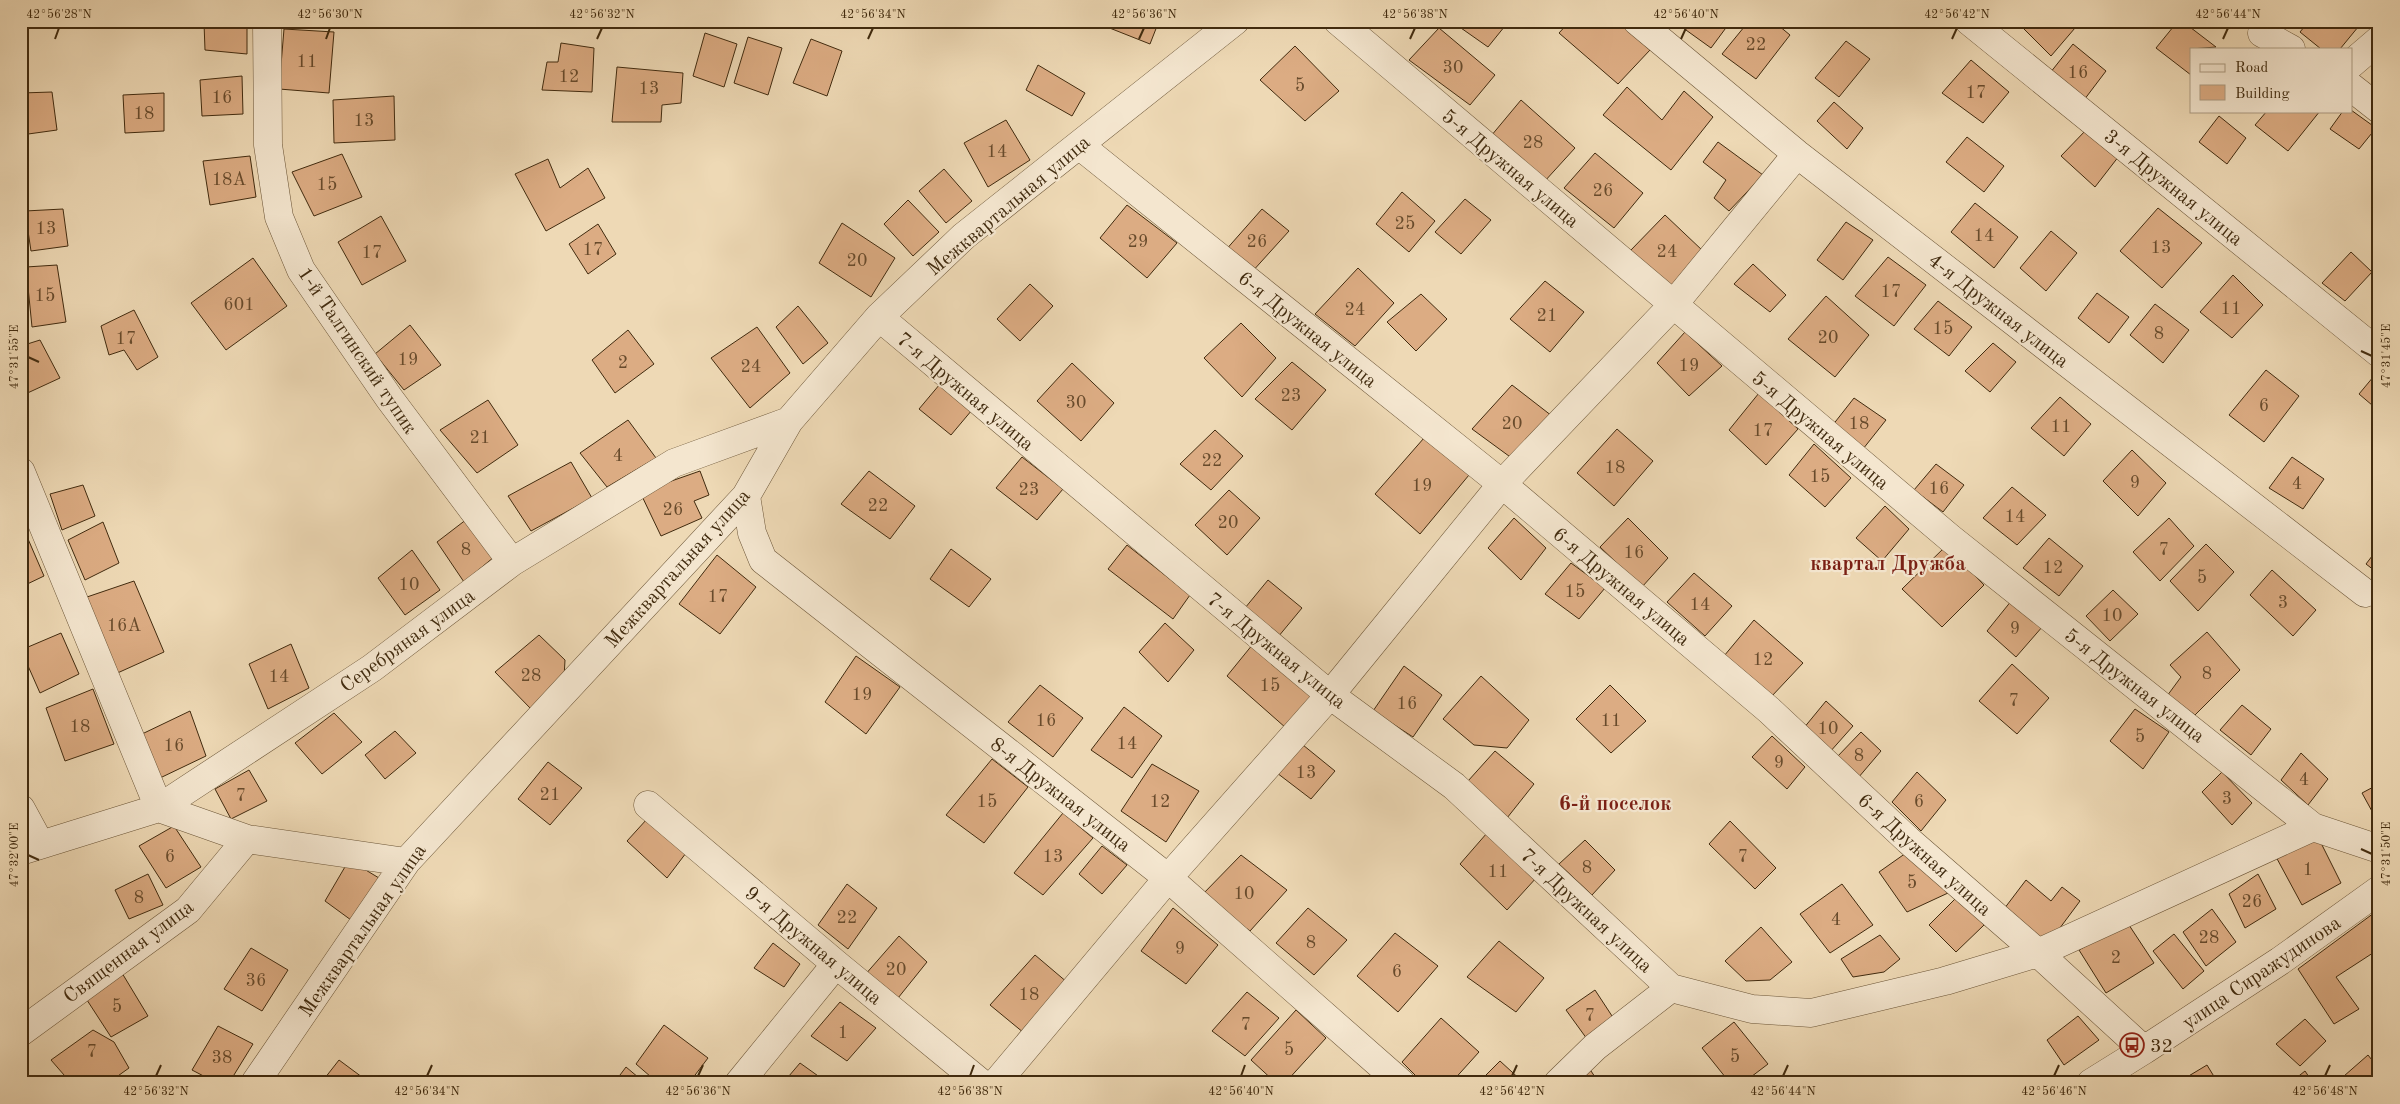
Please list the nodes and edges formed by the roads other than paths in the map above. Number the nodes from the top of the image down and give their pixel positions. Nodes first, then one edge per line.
1 (267, 21) edge
2 (1235, 21) edge
3 (1338, 21) edge
4 (1637, 21) edge
5 (1969, 21) edge
6 (2262, 32) dead end
7 (2379, 40) edge
8 (2288, 48) edge
9 (2352, 63) edge
10 (2352, 88) edge
11 (2379, 109) edge
12 (1079, 145) junction
13 (1797, 154) junction
14 (1673, 305) junction
15 (880, 317) junction
16 (2379, 353) edge
17 (789, 421) junction
18 (21, 472) edge
19 (1502, 484) junction
20 (746, 496) junction
21 (512, 562) junction
22 (2365, 593) dead end
23 (1330, 695) junction
24 (648, 805) dead end
25 (159, 808) junction
26 (21, 809) edge
27 (2313, 827) junction
28 (247, 839) junction
29 (31, 847) edge
30 (2379, 849) edge
31 (406, 862) junction
32 (1168, 878) junction
33 (2379, 890) edge
34 (2038, 953) junction
35 (836, 964) junction
36 (1671, 988) junction
37 (21, 1032) edge
38 (2144, 1050) junction
39 (255, 1083) edge
40 (739, 1083) edge
41 (981, 1083) edge
42 (996, 1083) edge
43 (1402, 1083) edge
44 (1558, 1083) edge
45 (2091, 1083) edge

1 - 21 street, 1-й Талгинский тупик
2 - 12 street, Межквартальная улица
3 - 14 street, 5-я Дружная улица
4 - 13 street, 4-я Дружная улица
5 - 16 street, 3-я Дружная улица
6 - 8 street
7 - 9 street
10 - 11 street
12 - 15 street, Межквартальная улица
12 - 19 street, 6-я Дружная улица
13 - 14 street
13 - 22 street, 4-я Дружная улица
14 - 19 street
14 - 27 street, 5-я Дружная улица
15 - 17 street, Межквартальная улица
15 - 23 street, 7-я Дружная улица
17 - 20 street, Межквартальная улица
17 - 21 street, Серебряная улица
18 - 25 street
19 - 23 street
19 - 34 street, 6-я Дружная улица
20 - 31 street, Межквартальная улица
20 - 32 street, 8-я Дружная улица
21 - 25 street, Серебряная улица
23 - 32 street
23 - 36 street, 7-я Дружная улица
24 - 35 street, 9-я Дружная улица
25 - 28 street
25 - 29 street, Серебряная улица
26 - 29 street
27 - 30 street
27 - 34 street
28 - 31 street
28 - 37 street, Священная улица
31 - 39 street, Межквартальная улица
32 - 42 street
32 - 43 street, 8-я Дружная улица
33 - 38 street, улица Сиражудинова
34 - 36 street
34 - 38 street, 6-я Дружная улица
35 - 40 street
35 - 41 street, 9-я Дружная улица
36 - 44 street
38 - 45 street, улица Сиражудинова

